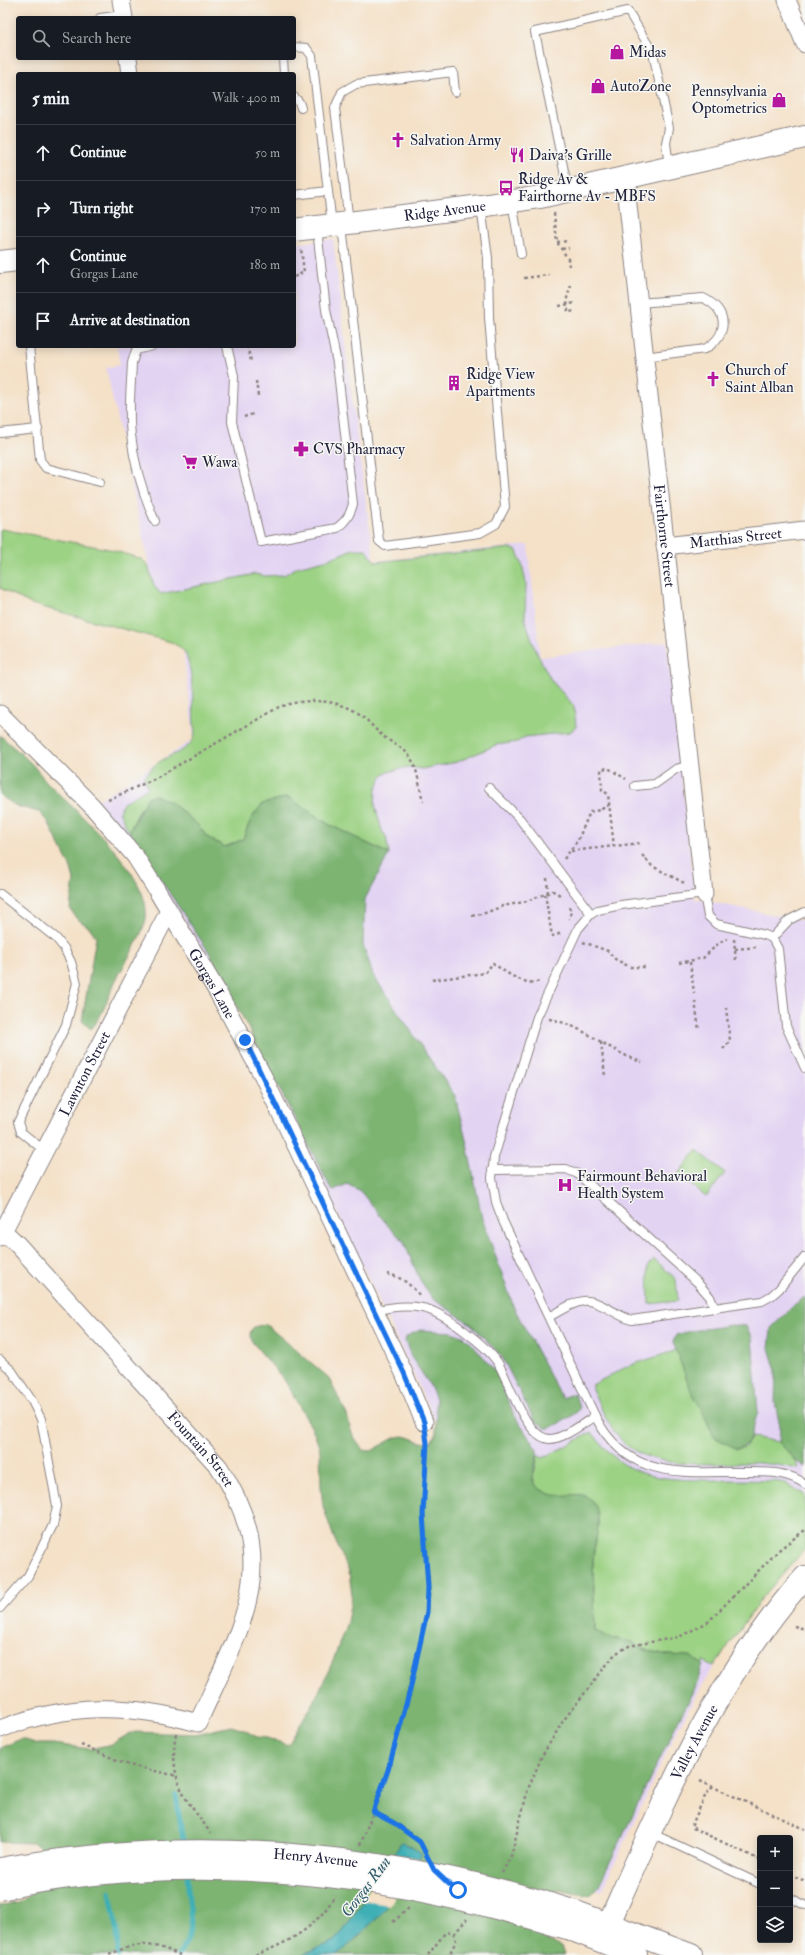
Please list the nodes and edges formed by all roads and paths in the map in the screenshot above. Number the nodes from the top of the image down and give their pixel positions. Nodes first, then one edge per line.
1 (787, 0) edge
2 (123, 11) edge
3 (107, 16) edge
4 (805, 44) edge
5 (296, 47) edge
6 (128, 60) edge
7 (283, 60) edge
8 (130, 72) edge
9 (284, 72) edge
10 (455, 92) dead end
11 (296, 100) edge
12 (302, 108) dead end
13 (805, 137) edge
14 (669, 167) junction
15 (625, 178) junction
16 (328, 191) junction
17 (569, 191) junction
18 (296, 195) edge
19 (512, 201) junction
20 (481, 206) junction
21 (553, 210) dead end
22 (335, 225) junction
23 (298, 239) edge
24 (568, 241) dead end
25 (557, 242) junction
26 (569, 248) dead end
27 (562, 249) junction
28 (521, 254) dead end
29 (16, 260) edge
30 (0, 262) edge
31 (569, 266) dead end
32 (549, 275) dead end
33 (296, 276) edge
34 (524, 278) dead end
35 (571, 285) dead end
36 (575, 303) dead end
37 (638, 303) junction
38 (568, 304) junction
39 (559, 306) dead end
40 (576, 311) dead end
41 (30, 348) edge
42 (144, 348) edge
43 (227, 348) edge
44 (248, 348) edge
45 (644, 357) junction
46 (251, 361) dead end
47 (256, 381) dead end
48 (258, 396) dead end
49 (253, 414) dead end
50 (242, 418) dead end
51 (38, 429) junction
52 (0, 433) edge
53 (100, 482) dead end
54 (155, 521) dead end
55 (805, 530) edge
56 (666, 546) junction
57 (0, 714) edge
58 (690, 765) junction
59 (629, 779) dead end
60 (635, 786) dead end
61 (489, 788) dead end
62 (423, 801) dead end
63 (609, 805) junction
64 (92, 806) junction
65 (641, 843) dead end
66 (614, 847) junction
67 (571, 851) junction
68 (642, 854) dead end
69 (557, 867) junction
70 (547, 878) dead end
71 (686, 884) dead end
72 (547, 893) junction
73 (0, 894) edge
74 (704, 894) junction
75 (563, 899) dead end
76 (567, 904) dead end
77 (169, 911) junction
78 (805, 912) edge
79 (591, 914) junction
80 (472, 916) dead end
81 (568, 922) dead end
82 (566, 928) dead end
83 (563, 933) junction
84 (573, 938) junction
85 (772, 938) junction
86 (560, 940) dead end
87 (690, 962) junction
88 (736, 962) dead end
89 (679, 963) dead end
90 (648, 967) dead end
91 (542, 978) dead end
92 (432, 980) dead end
93 (694, 993) dead end
94 (695, 1001) dead end
95 (726, 1008) dead end
96 (537, 1017) junction
97 (699, 1030) dead end
98 (601, 1042) junction
99 (723, 1050) dead end
100 (642, 1062) dead end
101 (805, 1068) edge
102 (605, 1076) dead end
103 (45, 1150) junction
104 (492, 1170) junction
105 (1, 1232) edge
106 (805, 1257) edge
107 (387, 1274) dead end
108 (424, 1308) junction
109 (715, 1309) junction
110 (374, 1311) junction
111 (549, 1317) junction
112 (0, 1360) edge
113 (595, 1416) junction
114 (424, 1422) joint
115 (805, 1484) edge
116 (805, 1530) edge
117 (805, 1577) edge
118 (0, 1608) edge
119 (794, 1626) dead end
120 (805, 1628) edge
121 (179, 1718) junction
122 (0, 1729) edge
123 (81, 1745) dead end
124 (176, 1776) junction
125 (700, 1781) dead end
126 (713, 1787) junction
127 (373, 1812) junction
128 (805, 1829) edge
129 (651, 1833) junction
130 (210, 1834) dead end
131 (357, 1851) dead end
132 (428, 1857) dead end
133 (757, 1859) edge
134 (0, 1870) edge
135 (502, 1874) dead end
136 (793, 1875) edge
137 (805, 1881) edge
138 (757, 1883) edge
139 (0, 1889) edge
140 (337, 1892) dead end
141 (793, 1899) edge
142 (805, 1905) edge
143 (573, 1920) junction
144 (609, 1923) junction
145 (109, 1955) edge
146 (180, 1955) edge
147 (255, 1955) edge
148 (428, 1955) edge
149 (449, 1955) edge
150 (636, 1955) edge
151 (691, 1955) edge

1 - 4 street
2 - 3 lane
5 - 16 lane
6 - 8 street
7 - 9 lane
10 - 22 lane
11 - 12 lane
13 - 14 main road, Ridge Avenue
14 - 15 main road, Ridge Avenue
14 - 17 lane
15 - 17 main road, Ridge Avenue
15 - 37 street, Fairthorne Street
16 - 18 lane
16 - 22 lane
17 - 19 main road, Ridge Avenue
19 - 20 main road, Ridge Avenue
19 - 28 lane
20 - 22 main road, Ridge Avenue
20 - 22 lane
21 - 25 path
22 - 23 main road, Ridge Avenue
22 - 43 lane
23 - 33 path
24 - 25 path
25 - 27 path
26 - 27 path
27 - 31 path
29 - 30 main road
32 - 34 path
35 - 38 path
36 - 38 path
37 - 45 street, Fairthorne Street
37 - 45 lane
38 - 39 path
38 - 40 path
41 - 51 lane
42 - 54 lane
44 - 46 path
45 - 56 street, Fairthorne Street
47 - 48 path
49 - 50 path
51 - 52 lane
51 - 53 lane
55 - 56 street, Matthias Street
56 - 58 street, Fairthorne Street
57 - 64 street, Gorgas Lane
58 - 60 lane
58 - 74 street, Fairthorne Street
59 - 63 path
61 - 69 lane
62 - 64 path
63 - 66 path
63 - 67 path
64 - 77 street, Gorgas Lane
65 - 66 path
66 - 67 path
67 - 69 path
68 - 71 path
69 - 79 lane
70 - 72 path
72 - 75 path
72 - 80 path
72 - 83 path
73 - 103 lane
74 - 79 lane
74 - 85 lane
76 - 81 path
77 - 103 street, Lawnton Street
77 - 110 street, Gorgas Lane
78 - 85 lane
79 - 84 lane
82 - 83 path
83 - 86 path
84 - 90 path
84 - 96 lane
85 - 101 lane
87 - 88 path
87 - 89 path
87 - 93 path
91 - 92 path
94 - 97 path
95 - 99 path
96 - 98 path
96 - 104 lane
98 - 100 path
98 - 102 path
103 - 105 street, Lawnton Street
104 - 109 lane
104 - 111 lane
105 - 121 street, Fountain Street
106 - 109 lane
107 - 108 path
108 - 110 lane
108 - 113 lane
109 - 111 lane
110 - 114 street, Gorgas Lane
111 - 113 lane
112 - 118 lane
113 - 115 lane
114 - 127 path
116 - 135 path
117 - 129 main road, Valley Avenue
119 - 120 path
121 - 122 street
121 - 124 path
123 - 124 path
124 - 130 path
125 - 126 path
126 - 128 path
126 - 133 path
127 - 131 path
127 - 132 path
129 - 138 lane
129 - 144 main road, Valley Avenue
134 - 143 main road, Henry Avenue, bridge
136 - 137 path
139 - 143 main road, Henry Avenue, bridge
140 - 147 path
141 - 142 lane
143 - 144 main road, Henry Avenue
143 - 150 main road, Henry Avenue
144 - 151 main road, Henry Avenue
145 - 146 path
148 - 149 path

